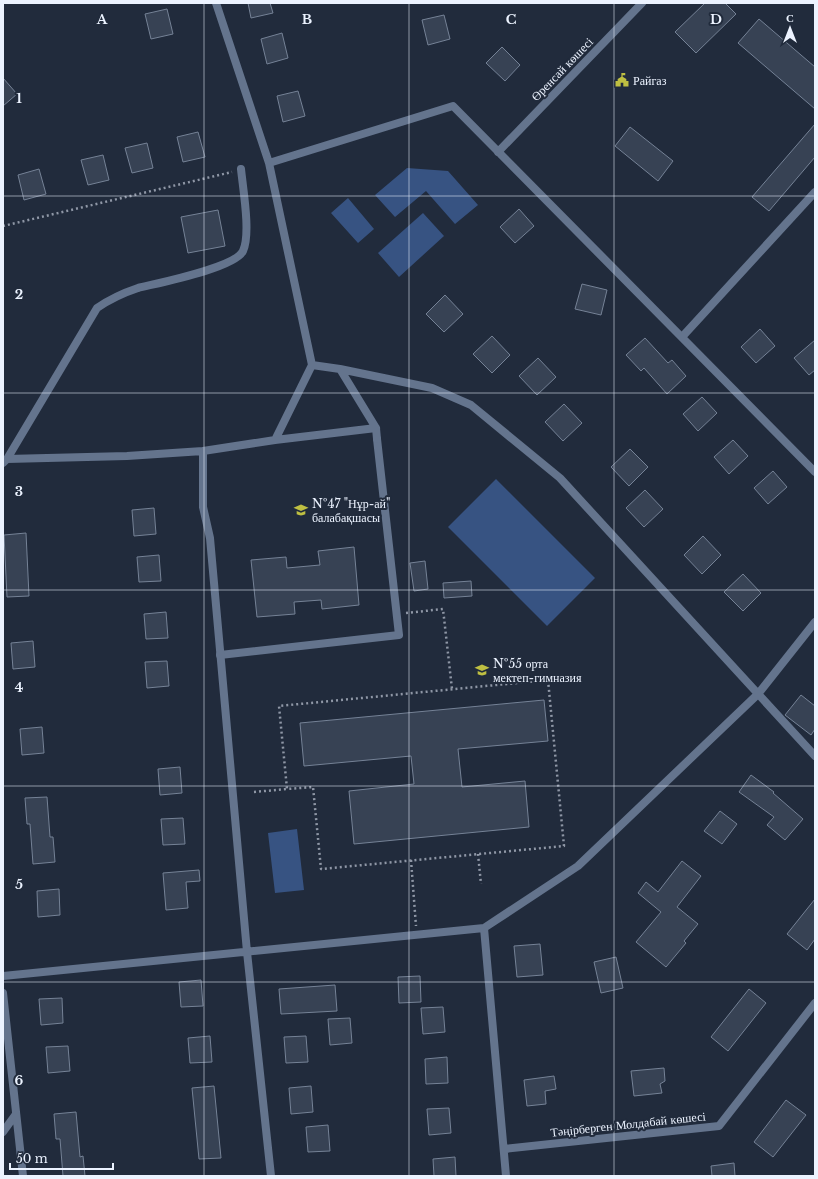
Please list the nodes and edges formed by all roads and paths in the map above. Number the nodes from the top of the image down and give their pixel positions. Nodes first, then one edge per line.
1 (216, 3) edge
2 (642, 3) edge
3 (498, 152) junction
4 (269, 163) junction
5 (242, 169) joint
6 (815, 192) edge
7 (3, 226) edge
8 (682, 337) junction
9 (312, 365) junction
10 (340, 369) junction
11 (376, 428) junction
12 (275, 440) junction
13 (203, 452) junction
14 (5, 461) edge
15 (815, 472) edge
16 (397, 614) junction
17 (815, 622) edge
18 (220, 655) junction
19 (452, 689) junction
20 (758, 694) junction
21 (815, 756) edge
22 (287, 789) junction
23 (254, 792) dead end
24 (478, 854) junction
25 (411, 860) junction
26 (481, 884) dead end
27 (484, 928) junction
28 (417, 935) junction
29 (247, 952) junction
30 (3, 976) edge
31 (3, 993) edge
32 (815, 1003) edge
33 (16, 1114) junction
34 (3, 1132) edge
35 (504, 1149) junction
36 (23, 1176) edge
37 (271, 1176) edge
38 (506, 1176) edge

1 - 4 street
2 - 3 street, Өренсай көшесі
3 - 4 street
3 - 8 street
4 - 9 street
5 - 7 path
5 - 14 street
6 - 8 street
8 - 15 street
9 - 10 street
9 - 12 street
10 - 11 street
10 - 20 street
11 - 12 street
11 - 16 street
12 - 13 street
13 - 14 street
13 - 18 street
16 - 18 street
16 - 19 path
17 - 20 street
18 - 29 street
19 - 22 path
19 - 24 path
20 - 21 street
20 - 27 street
22 - 23 path
22 - 25 path
24 - 25 path
24 - 26 path
25 - 28 path
27 - 28 street
27 - 35 street
28 - 29 street
29 - 30 street
29 - 37 street
31 - 33 street
32 - 35 street, Тәңірберген Молдабай көшесі
33 - 34 street
33 - 36 street
35 - 38 street

